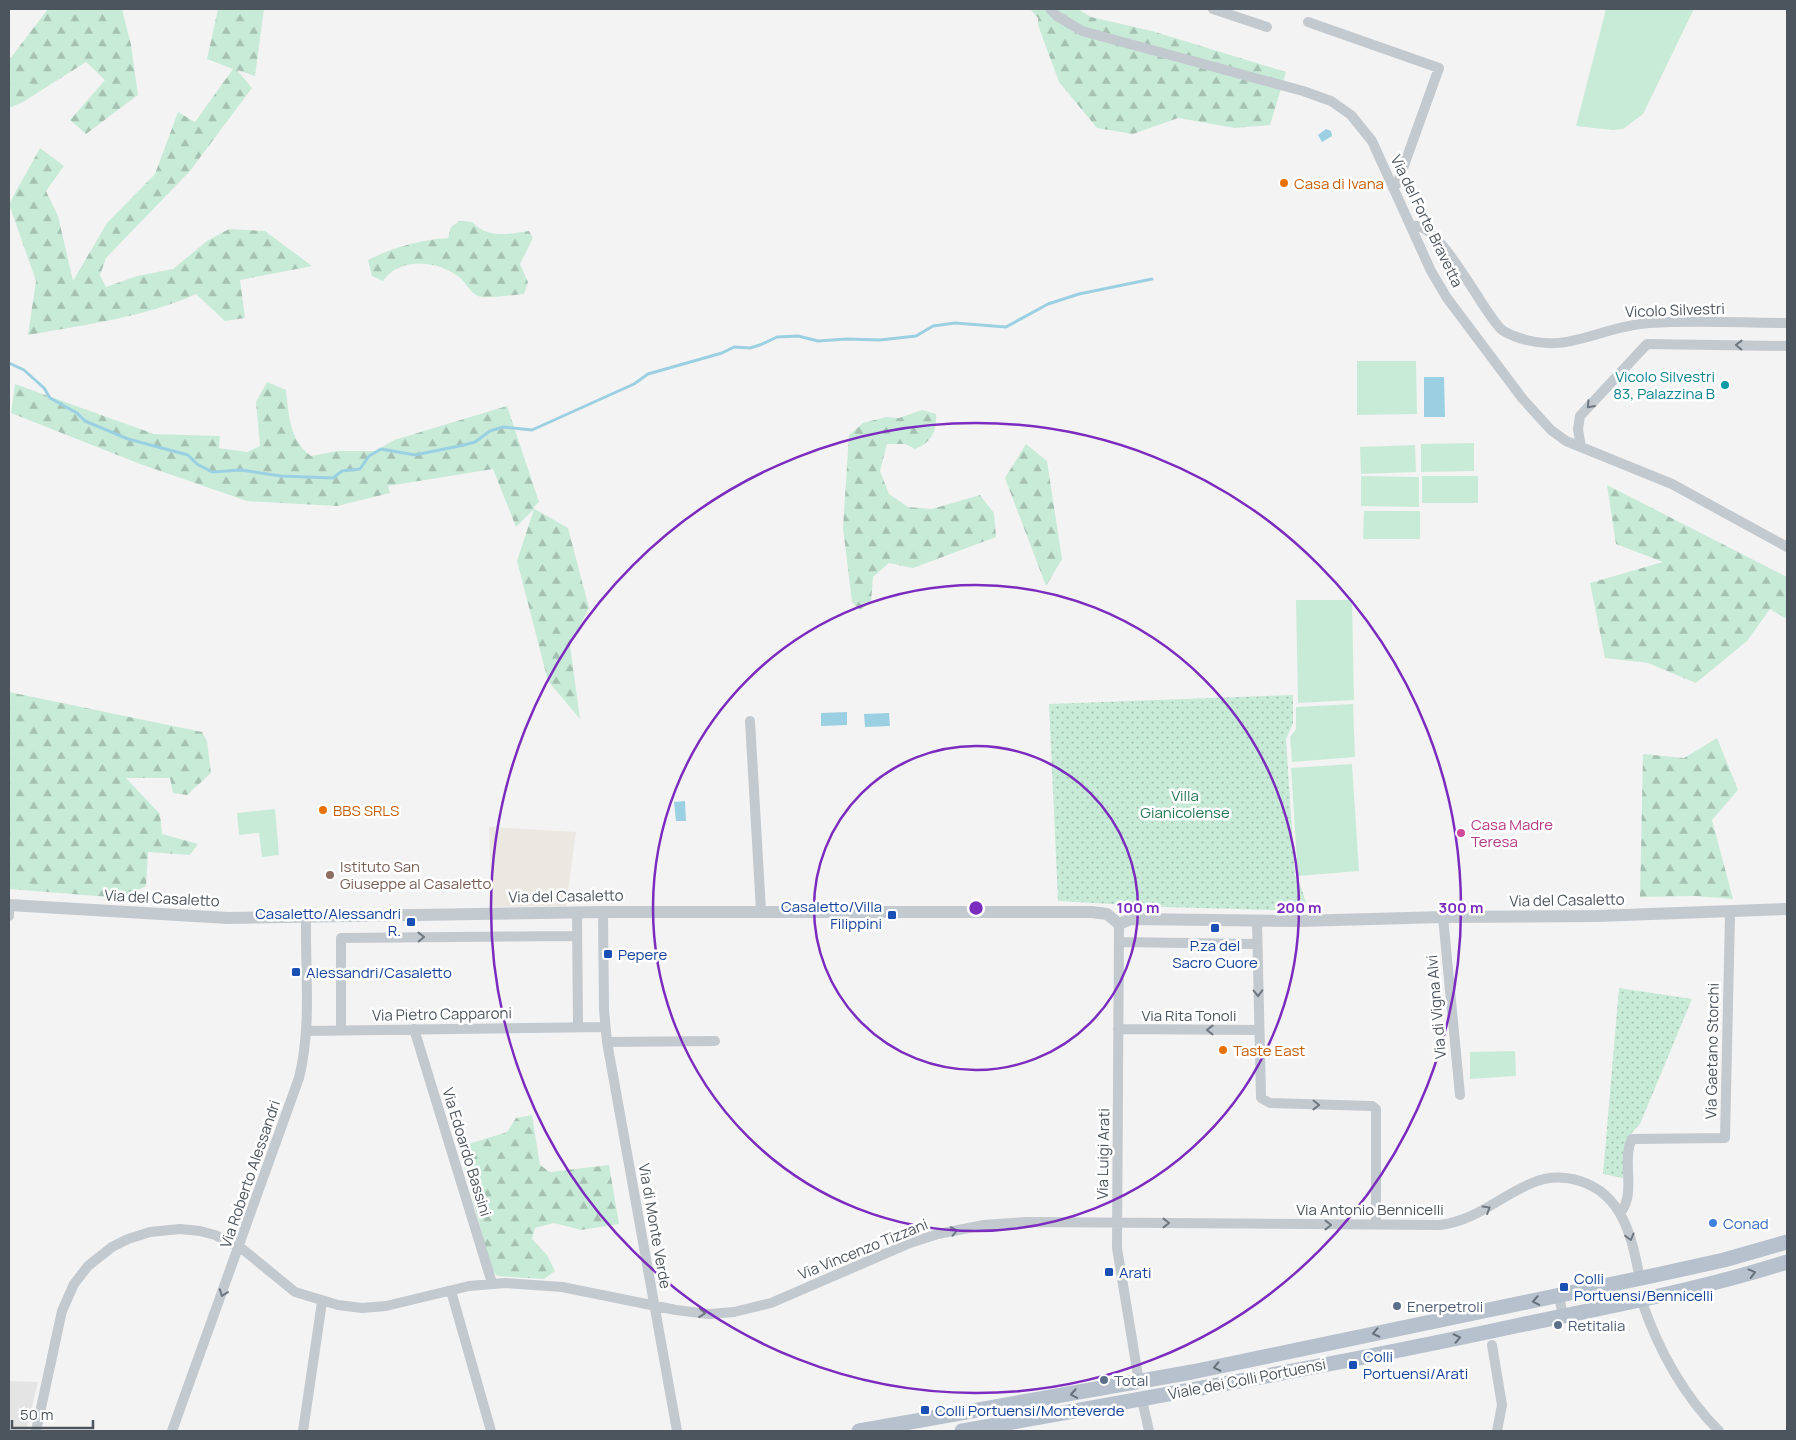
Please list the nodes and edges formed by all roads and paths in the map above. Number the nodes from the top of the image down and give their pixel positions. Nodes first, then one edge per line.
1 (1050, 9) edge
2 (1213, 9) edge
3 (1308, 22) dead end
4 (1267, 26) dead end
5 (1393, 188) junction
6 (1411, 226) junction
7 (1787, 323) edge
8 (1787, 346) edge
9 (1581, 447) junction
10 (1787, 547) edge
11 (750, 722) dead end
12 (9, 905) edge
13 (1787, 908) edge
14 (761, 911) junction
15 (577, 912) junction
16 (603, 912) junction
17 (1730, 915) dead end
18 (9, 916) edge
19 (306, 916) junction
20 (1443, 917) junction
21 (1257, 921) junction
22 (1120, 924) junction
23 (577, 936) junction
24 (1119, 942) junction
25 (1257, 944) junction
26 (578, 1027) junction
27 (605, 1027) junction
28 (414, 1029) junction
29 (1118, 1029) junction
30 (306, 1030) junction
31 (341, 1030) junction
32 (1259, 1030) junction
33 (715, 1041) dead end
34 (607, 1042) junction
35 (1460, 1095) dead end
36 (1620, 1213) junction
37 (1117, 1223) junction
38 (1376, 1225) junction
39 (1787, 1242) edge
40 (240, 1247) junction
41 (1724, 1260) junction
42 (1787, 1262) edge
43 (1640, 1279) junction
44 (1729, 1279) junction
45 (492, 1283) junction
46 (450, 1291) junction
47 (1559, 1296) junction
48 (1641, 1299) junction
49 (322, 1302) junction
50 (654, 1305) junction
51 (1564, 1316) junction
52 (1424, 1323) junction
53 (1333, 1342) junction
54 (1429, 1344) junction
55 (1492, 1345) dead end
56 (1336, 1361) junction
57 (1139, 1382) junction
58 (1096, 1390) junction
59 (1142, 1400) junction
60 (1099, 1408) junction
61 (895, 1428) edge
62 (36, 1431) edge
63 (172, 1431) edge
64 (303, 1431) edge
65 (491, 1431) edge
66 (677, 1431) edge
67 (859, 1431) edge
68 (962, 1431) edge
69 (1149, 1431) edge
70 (1497, 1431) edge
71 (1719, 1431) edge

1 - 5 street, Via del Forte Bravetta
2 - 4 street
3 - 5 street
5 - 6 street, Via del Forte Bravetta
6 - 7 street, Vicolo Silvestri
6 - 9 street, Via del Forte Bravetta
8 -> 9 street
9 - 10 street, Via del Forte Bravetta
11 - 14 street
12 - 18 street
12 - 19 street, Via del Casaletto
13 - 20 street, Via del Casaletto
14 - 16 street, Via del Casaletto
14 - 22 street, Via del Casaletto
15 - 16 street, Via del Casaletto
15 - 19 street, Via del Casaletto
15 - 23 street
16 - 27 street, Via di Monte Verde
17 - 36 street, Via Gaetano Storchi
19 - 30 street, Via Roberto Alessandri
20 - 21 street, Via del Casaletto
20 - 35 street, Via di Vigna Alvi
21 - 22 street, Via del Casaletto
21 - 25 street
22 - 24 street, Via Luigi Arati
23 - 26 street
31 -> 23 street
24 - 25 street
24 - 29 street, Via Luigi Arati
25 -> 32 street
26 - 27 street, Via Pietro Capparoni
26 - 28 street, Via Pietro Capparoni
27 - 34 street, Via di Monte Verde
28 - 31 street, Via Pietro Capparoni
28 - 45 street, Via Edoardo Bassini
32 -> 29 street, Via Rita Tonoli
29 - 37 street, Via Luigi Arati
30 - 31 street, Via Pietro Capparoni
30 - 40 street, Via Roberto Alessandri
32 -> 38 street
33 - 34 street
34 - 50 street, Via di Monte Verde
38 -> 36 street, Via Antonio Bennicelli
36 -> 43 street, Via Antonio Bennicelli
37 -> 38 street, Via Antonio Bennicelli
50 -> 37 street, Via Vincenzo Tizzani
37 - 57 street, Via Luigi Arati
39 - 41 main road, Viale dei Colli Portuensi
40 - 49 street, Via Vincenzo Tizzani
40 - 62 street, Via Vincenzo Tizzani
40 -> 63 street, Via Roberto Alessandri
41 - 43 main road, Viale dei Colli Portuensi
41 - 44 street
44 -> 42 main road, Viale dei Colli Portuensi
43 - 47 main road, Viale dei Colli Portuensi
44 - 48 main road, Viale dei Colli Portuensi
45 - 46 street, Via Vincenzo Tizzani
45 - 50 street, Via Vincenzo Tizzani
46 - 49 street, Via Vincenzo Tizzani
46 - 65 street
47 - 51 street
47 -> 52 main road, Viale dei Colli Portuensi
48 - 51 main road, Viale dei Colli Portuensi
48 - 71 street
49 - 64 street
50 - 66 street, Via di Monte Verde
54 -> 51 main road, Viale dei Colli Portuensi
52 -> 53 main road, Viale dei Colli Portuensi
52 - 54 street
53 - 56 street, Viale dei Colli Portuensi
53 -> 57 main road, Viale dei Colli Portuensi
54 - 56 main road, Viale dei Colli Portuensi
55 - 70 street
56 - 59 main road, Viale dei Colli Portuensi
57 - 58 main road, Viale dei Colli Portuensi
58 - 60 street
58 -> 61 main road, Viale dei Colli Portuensi
59 - 60 main road, Viale dei Colli Portuensi
59 - 69 street
60 - 68 main road, Viale dei Colli Portuensi
61 - 67 main road, Viale dei Colli Portuensi

